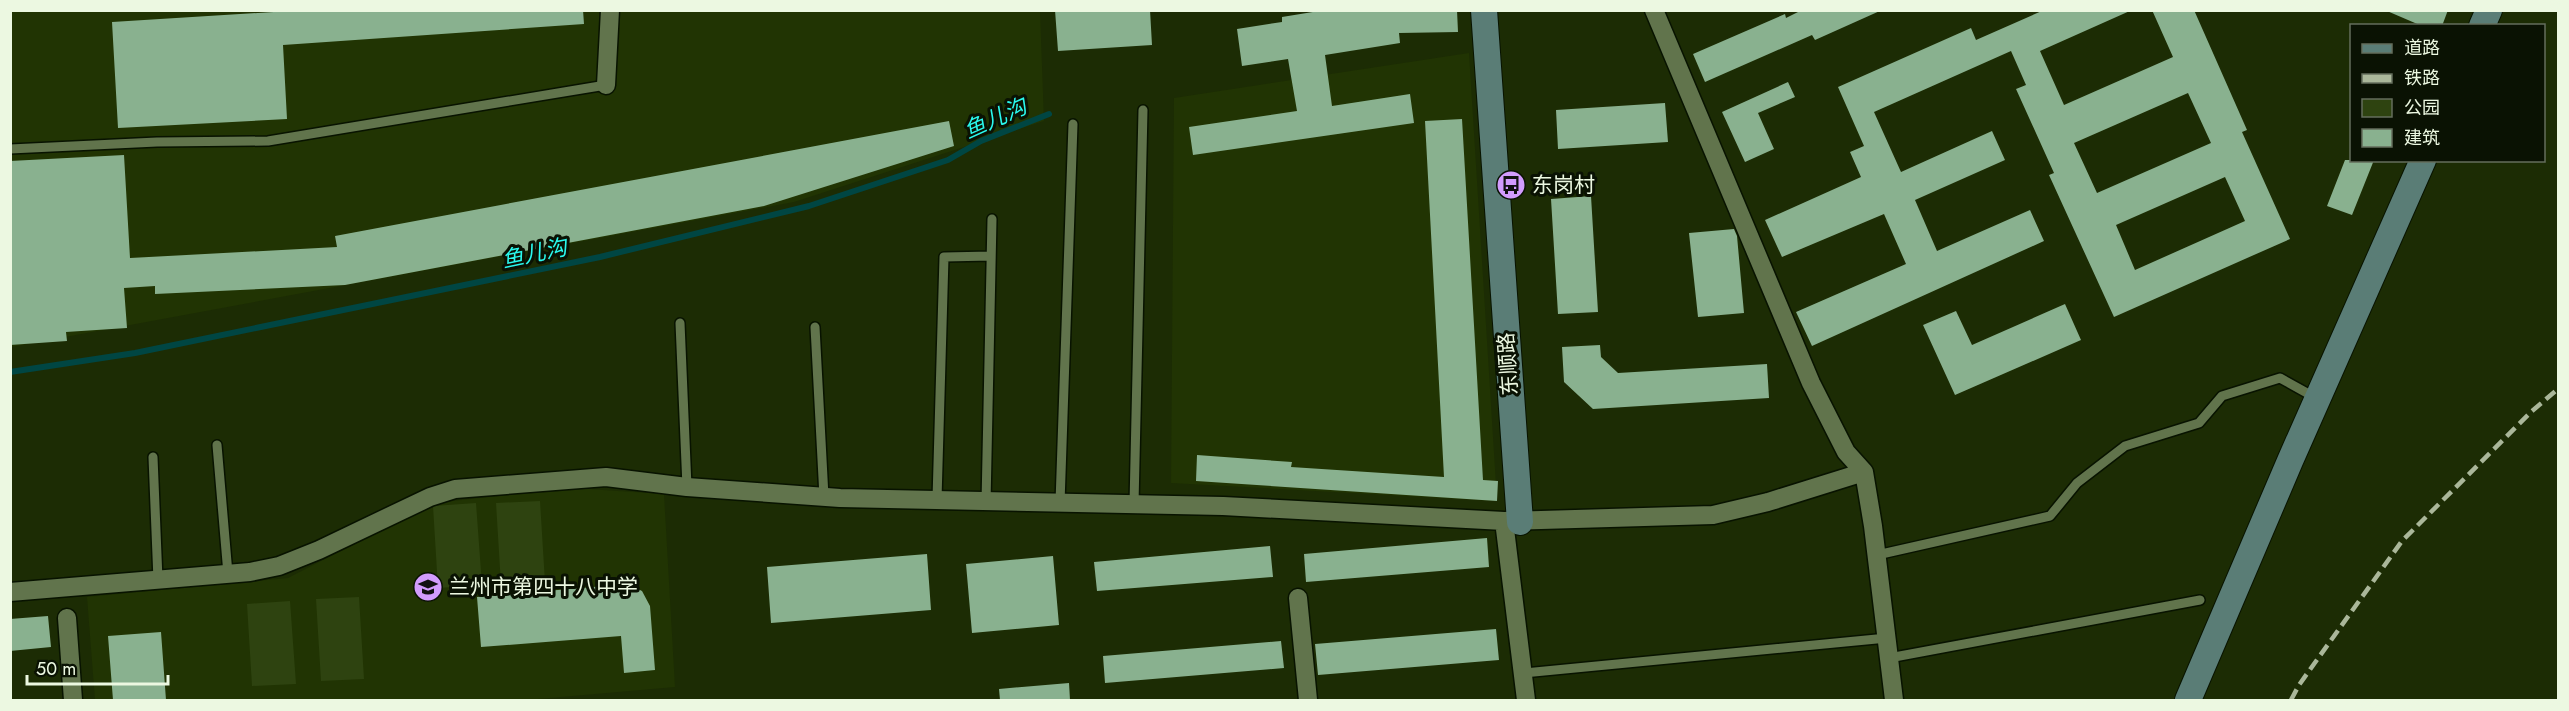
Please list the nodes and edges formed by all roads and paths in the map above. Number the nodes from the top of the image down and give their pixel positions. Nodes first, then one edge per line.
1 (610, 10) edge
2 (1484, 10) edge
3 (1654, 10) edge
4 (2489, 10) edge
5 (2483, 24) edge
6 (606, 85) joint
7 (1143, 110) dead end
8 (1073, 124) dead end
9 (10, 149) edge
10 (2422, 162) edge
11 (992, 219) dead end
12 (991, 256) junction
13 (680, 323) dead end
14 (815, 327) dead end
15 (2318, 399) junction
16 (217, 445) dead end
17 (153, 457) dead end
18 (1864, 472) junction
19 (687, 487) junction
20 (824, 496) junction
21 (937, 499) junction
22 (986, 503) junction
23 (1060, 503) junction
24 (1134, 504) junction
25 (1512, 521) junction
26 (1877, 555) junction
27 (228, 574) junction
28 (158, 580) junction
29 (10, 592) edge
30 (1298, 598) dead end
31 (2200, 600) dead end
32 (67, 618) dead end
33 (1887, 638) junction
34 (1889, 658) junction
35 (1523, 673) junction
36 (73, 700) edge
37 (1308, 700) edge
38 (1526, 700) edge
39 (1894, 700) edge
40 (2188, 700) edge

1 - 6 street
2 - 25 street, 东顺路
3 - 18 street
4 - 5 street
6 - 9 lane
7 - 24 lane
8 - 23 lane
10 - 15 street
11 - 12 lane
12 - 21 lane
12 - 22 lane
13 - 19 lane
14 - 20 lane
15 - 26 lane
15 - 40 street
16 - 27 lane
17 - 28 lane
18 - 25 street
18 - 26 street
19 - 20 street
19 - 27 street
20 - 21 street
21 - 22 street
22 - 23 street
23 - 24 street
24 - 25 street
25 - 35 street, 东顺路
26 - 33 street
27 - 28 street
28 - 29 street
30 - 37 street
31 - 34 lane
32 - 36 street
33 - 34 street
33 - 35 lane
34 - 39 street
35 - 38 street, 东顺路

